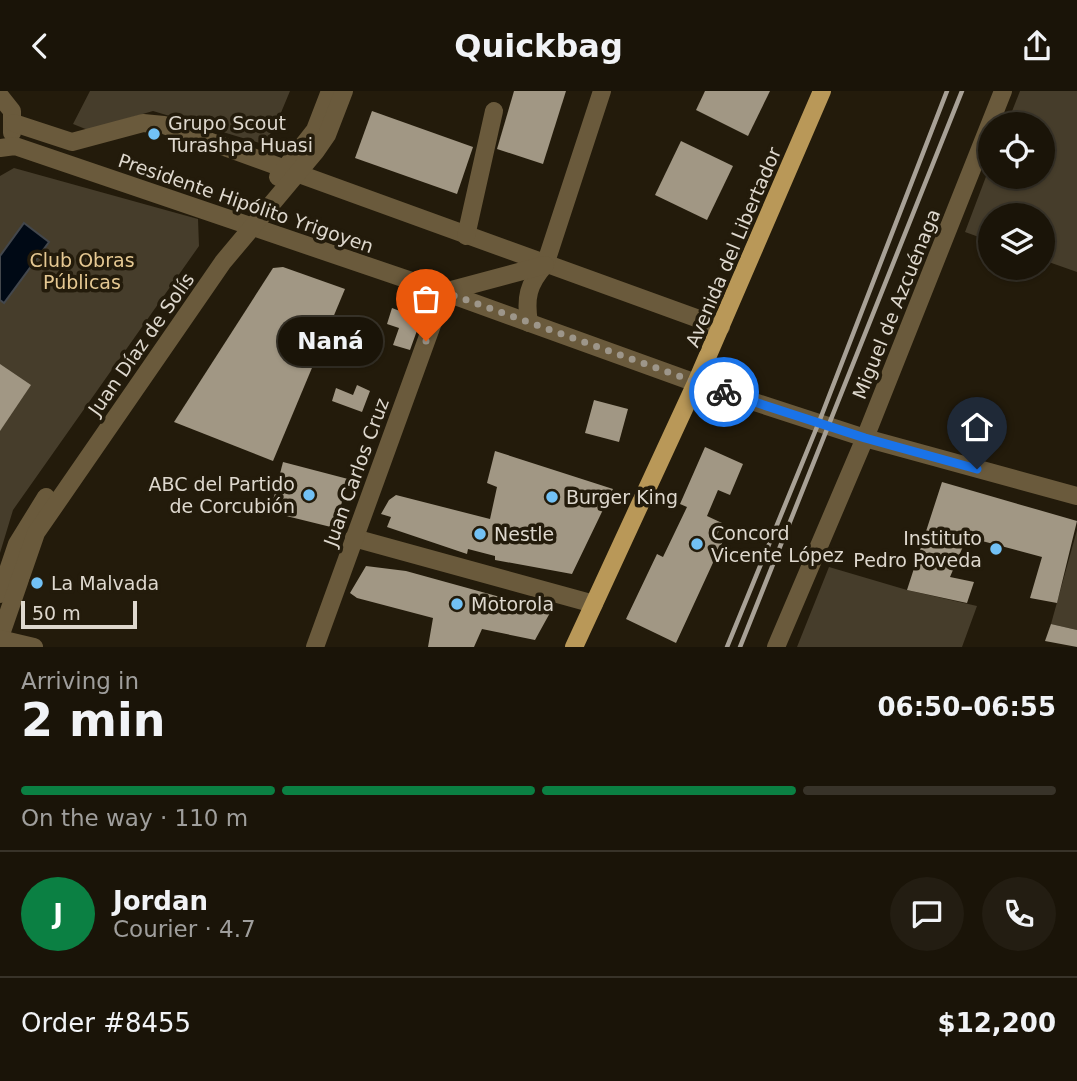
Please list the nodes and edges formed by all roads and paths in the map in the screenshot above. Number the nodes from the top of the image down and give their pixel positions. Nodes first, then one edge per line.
1 (330, 91) edge
2 (344, 91) edge
3 (602, 91) edge
4 (822, 91) edge
5 (1003, 91) edge
6 (6, 96) edge
7 (494, 111) dead end
8 (14, 123) junction
9 (0, 148) edge
10 (291, 171) junction
11 (246, 226) junction
12 (466, 236) junction
13 (545, 265) junction
14 (444, 292) junction
15 (529, 323) junction
16 (721, 327) junction
17 (696, 383) junction
18 (865, 438) junction
19 (1077, 496) edge
20 (354, 538) junction
21 (0, 594) edge
22 (594, 604) junction
23 (0, 638) edge
24 (33, 647) edge
25 (315, 647) edge
26 (574, 647) edge
27 (776, 647) edge

1 - 10 street, Juan Díaz de Solís
2 - 10 street, Juan Díaz de Solís
3 - 13 street
4 - 16 main road, Avenida del Libertador
5 - 18 street, Miguel de Azcuénaga
6 - 8 street
7 - 12 street
8 - 9 street
8 - 10 street, Presidente Hipólito Yrigoyen
9 - 11 street, Presidente Hipólito Yrigoyen
10 - 11 street, Juan Díaz de Solís
10 - 12 street, Presidente Hipólito Yrigoyen
11 - 14 street, Presidente Hipólito Yrigoyen
11 - 21 street, Juan Díaz de Solís
11 - 23 street, Juan Díaz de Solís
12 - 13 street, Presidente Hipólito Yrigoyen
13 - 14 street
13 - 15 street
13 - 16 street, Presidente Hipólito Yrigoyen
14 - 15 street, Presidente Hipólito Yrigoyen
14 - 20 street, Juan Carlos Cruz
15 - 17 street, Presidente Hipólito Yrigoyen
16 - 17 main road, Avenida del Libertador
17 - 18 street, Presidente Hipólito Yrigoyen
17 - 22 main road, Avenida del Libertador
18 - 19 street, Presidente Hipólito Yrigoyen
18 - 27 street, Miguel de Azcuénaga
20 - 22 street
20 - 25 street, Juan Carlos Cruz
22 - 26 main road, Avenida del Libertador
23 - 24 street

